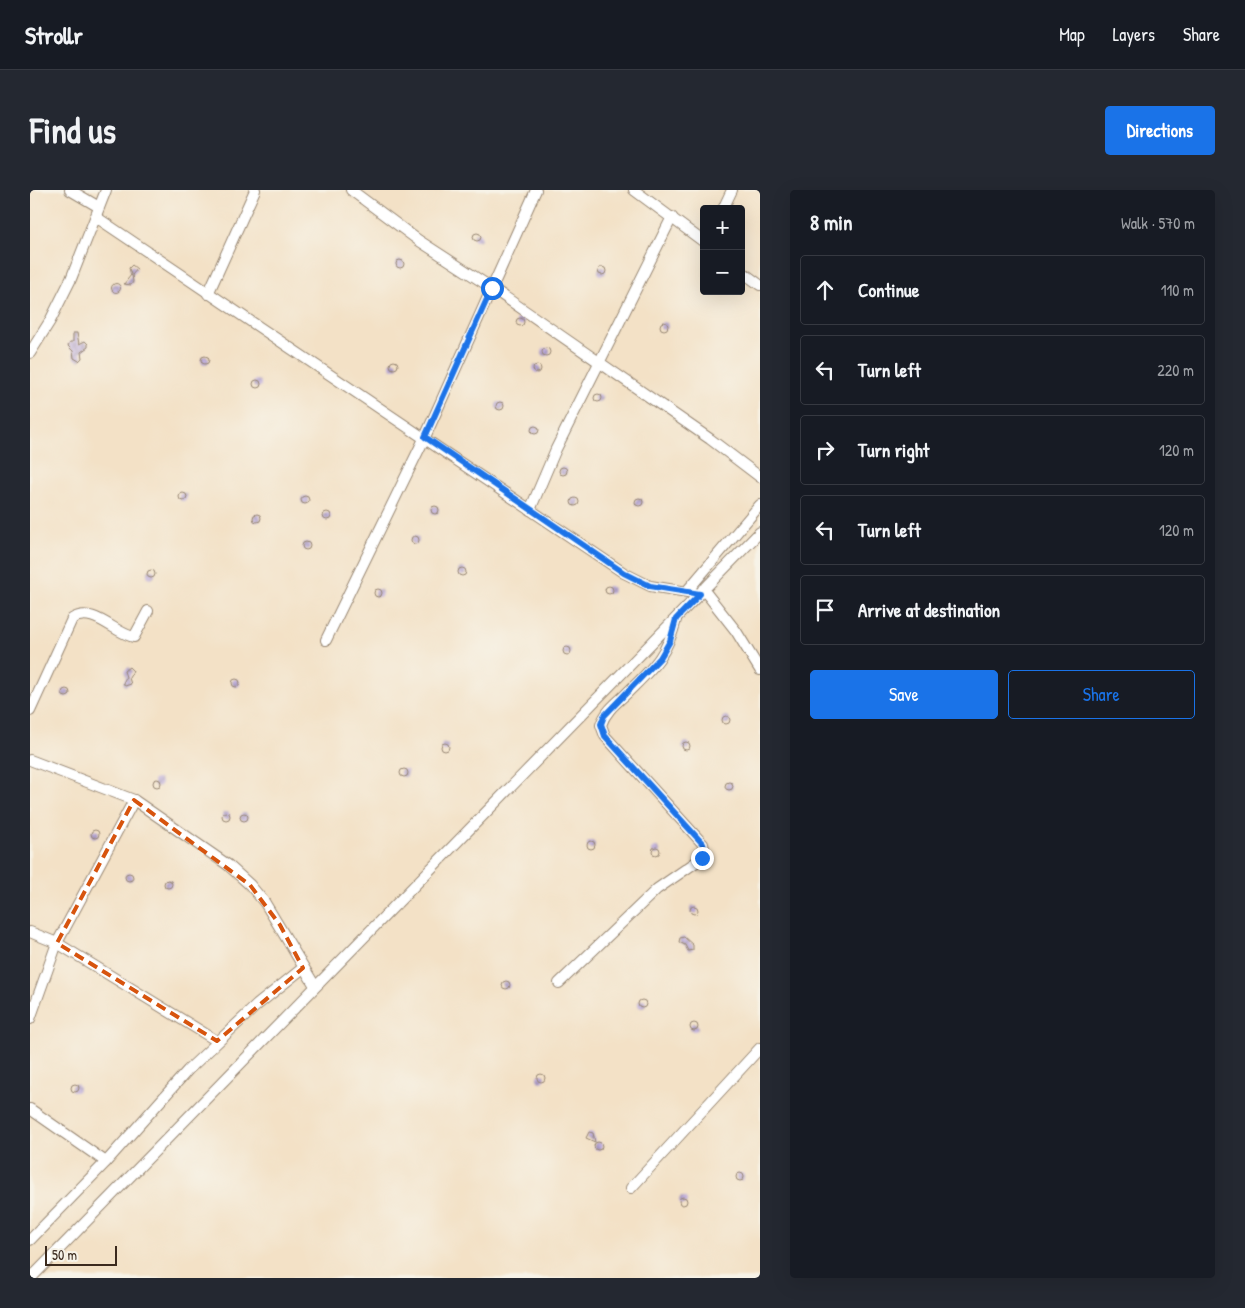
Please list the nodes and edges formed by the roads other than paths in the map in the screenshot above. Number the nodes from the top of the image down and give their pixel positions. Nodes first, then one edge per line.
1 (70, 190) edge
2 (106, 190) edge
3 (255, 190) edge
4 (351, 190) edge
5 (536, 190) edge
6 (634, 190) edge
7 (732, 190) edge
8 (725, 205) edge
9 (98, 212) junction
10 (672, 217) junction
11 (700, 239) edge
12 (745, 273) edge
13 (760, 285) edge
14 (492, 288) junction
15 (208, 294) junction
16 (30, 353) edge
17 (600, 363) junction
18 (425, 437) junction
19 (760, 477) edge
20 (760, 505) edge
21 (530, 510) junction
22 (760, 532) edge
23 (687, 590) junction
24 (702, 592) junction
25 (148, 611) dead end
26 (676, 619) junction
27 (326, 640) dead end
28 (760, 670) edge
29 (30, 711) edge
30 (30, 760) edge
31 (134, 800) junction
32 (30, 932) edge
33 (56, 943) junction
34 (303, 968) junction
35 (559, 983) dead end
36 (315, 986) junction
37 (30, 1019) edge
38 (217, 1041) junction
39 (760, 1048) edge
40 (30, 1109) edge
41 (106, 1162) junction
42 (631, 1188) dead end
43 (30, 1240) edge
44 (31, 1278) edge

1 - 9 street
2 - 9 street
3 - 15 street
4 - 14 street
5 - 14 street
6 - 10 street
7 - 8 street
9 - 15 street
9 - 16 street
10 - 11 street
10 - 17 street
12 - 13 street
14 - 17 street
14 - 18 street
15 - 18 street
17 - 19 street
17 - 21 street
18 - 21 street
18 - 27 street
20 - 23 street
21 - 23 street
22 - 24 street
23 - 24 street
24 - 26 street
24 - 28 street
25 - 29 street
26 - 35 street
26 - 36 street
30 - 31 street
31 - 33 street
31 - 34 street
32 - 33 street
33 - 37 street
33 - 38 street
34 - 36 street
34 - 38 street
36 - 44 street
38 - 41 street
39 - 42 street
40 - 41 street
41 - 43 street

